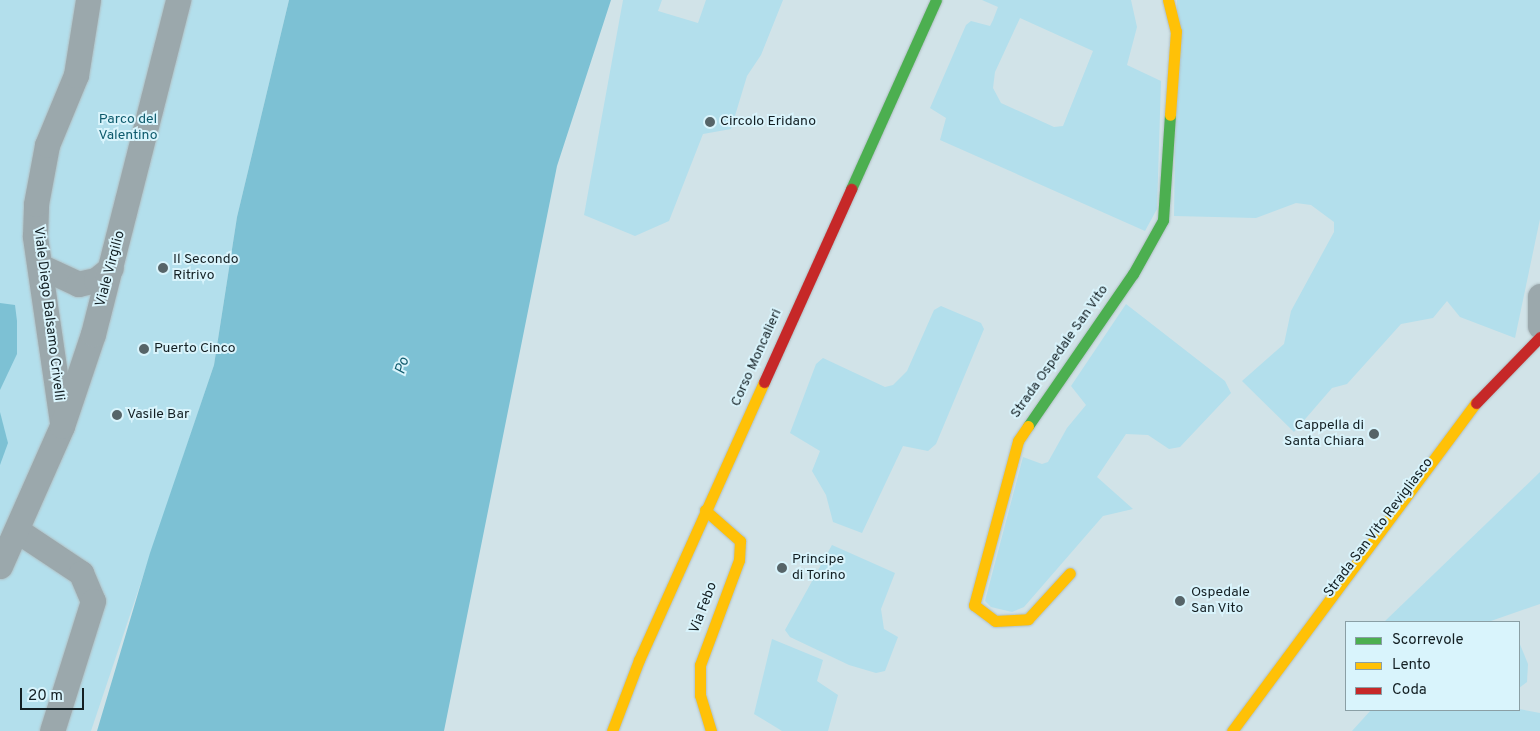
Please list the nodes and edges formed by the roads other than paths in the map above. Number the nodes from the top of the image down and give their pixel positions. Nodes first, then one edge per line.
1 (88, 0) edge
2 (178, 0) edge
3 (936, 0) edge
4 (1168, 0) edge
5 (42, 267) junction
6 (111, 268) junction
7 (1540, 296) edge
8 (1540, 326) edge
9 (1540, 337) edge
10 (62, 426) junction
11 (705, 510) junction
12 (18, 531) junction
13 (0, 566) edge
14 (1070, 573) dead end
15 (52, 731) edge
16 (612, 731) edge
17 (711, 731) edge
18 (1232, 731) edge

1 - 5 street, Viale Diego Balsamo Crivelli
2 - 6 street, Viale Virgilio
3 - 11 street, Corso Moncalieri
4 - 14 street, Strada Ospedale San Vito
5 - 6 street
5 - 10 street, Viale Diego Balsamo Crivelli
6 - 10 street, Viale Virgilio
7 - 8 street
9 - 18 street, Strada San Vito Revigliasco
10 - 12 street, Viale Virgilio
11 - 16 street, Corso Moncalieri
11 - 17 street, Via Febo
12 - 13 street, Viale Virgilio
12 - 15 street

